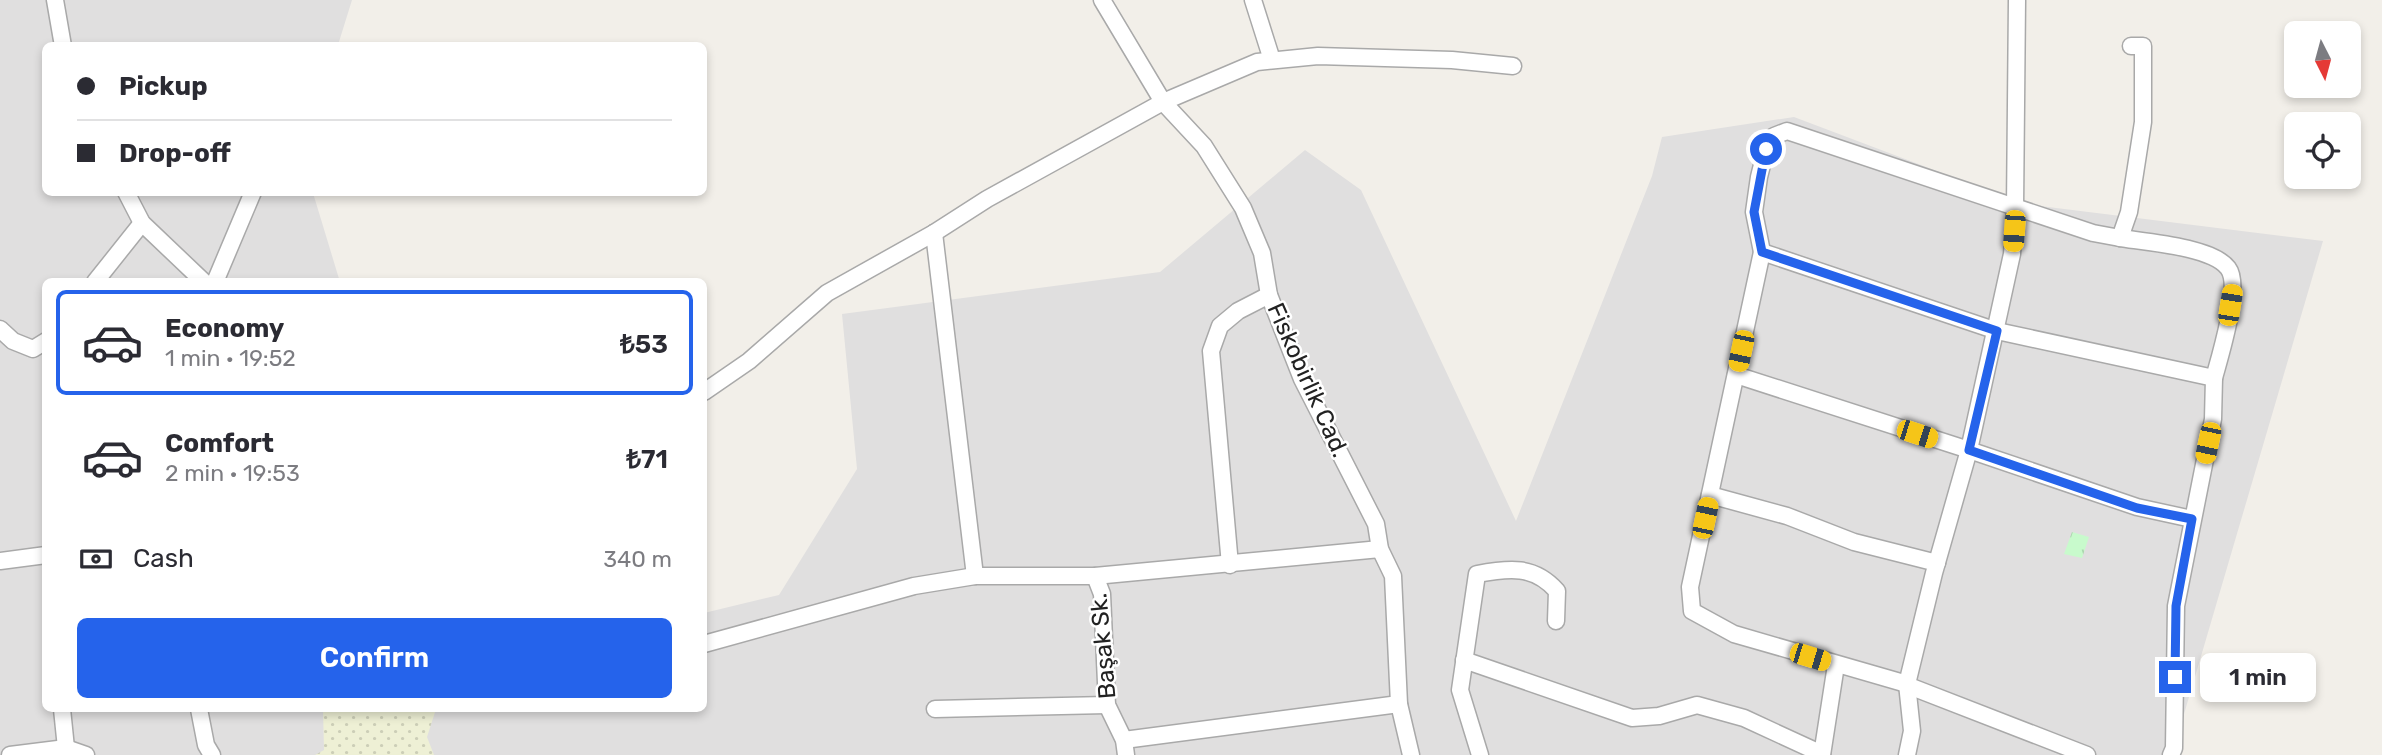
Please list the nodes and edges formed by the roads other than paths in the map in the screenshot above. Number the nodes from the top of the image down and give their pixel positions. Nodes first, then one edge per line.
1 (55, 0) edge
2 (1102, 0) edge
3 (1253, 0) edge
4 (2017, 0) edge
5 (62, 42) edge
6 (2130, 46) dead end
7 (1272, 60) junction
8 (1513, 66) dead end
9 (1163, 102) junction
10 (128, 196) edge
11 (251, 196) edge
12 (2015, 208) junction
13 (142, 223) junction
14 (934, 233) junction
15 (2120, 238) junction
16 (1762, 252) junction
17 (98, 278) edge
18 (200, 278) edge
19 (217, 278) edge
20 (1269, 295) junction
21 (0, 329) edge
22 (1997, 331) junction
23 (42, 343) edge
24 (1736, 375) junction
25 (2214, 378) junction
26 (707, 390) edge
27 (1969, 450) junction
28 (1710, 495) junction
29 (2192, 519) junction
30 (1380, 548) junction
31 (42, 556) edge
32 (0, 561) edge
33 (1937, 563) junction
34 (1230, 565) junction
35 (975, 576) junction
36 (1095, 576) junction
37 (1556, 621) dead end
38 (707, 644) edge
39 (1464, 660) junction
40 (1836, 665) junction
41 (1908, 685) junction
42 (1399, 704) junction
43 (1107, 705) junction
44 (935, 709) dead end
45 (62, 712) edge
46 (199, 712) edge
47 (1125, 747) edge
48 (66, 748) junction
49 (1822, 754) edge
50 (10, 755) edge
51 (86, 755) edge
52 (212, 755) edge
53 (1411, 755) edge
54 (1480, 755) edge
55 (1907, 755) edge
56 (2088, 755) edge
57 (2171, 755) edge

1 - 5 street
2 - 9 street, Fiskobirlik Cad.
3 - 7 street
4 - 12 street
6 - 15 street
7 - 8 street
7 - 9 street
9 - 14 street
9 - 20 street, Fiskobirlik Cad.
10 - 13 street
11 - 19 street
12 - 15 street
12 - 16 street
12 - 22 street
13 - 17 street
13 - 18 street
14 - 26 street
14 - 35 street
15 - 25 street
16 - 22 street
16 - 24 street
20 - 30 street, Fiskobirlik Cad.
20 - 34 street
21 - 23 street
22 - 25 street
22 - 27 street
24 - 27 street
24 - 28 street
25 - 29 street
27 - 29 street
27 - 33 street
28 - 33 street
28 - 40 street
29 - 57 street
30 - 34 street
30 - 42 street, Fiskobirlik Cad.
31 - 32 street
33 - 41 street
34 - 36 street
35 - 36 street
35 - 38 street
36 - 43 street, Başak Sk.
37 - 39 street
39 - 49 street
39 - 54 street
40 - 41 street
40 - 49 street
41 - 55 street
41 - 56 street
42 - 47 street
42 - 53 street, Fiskobirlik Cad.
43 - 44 street
43 - 47 street, Başak Sk.
45 - 48 street
46 - 52 street
48 - 50 street
48 - 51 street

